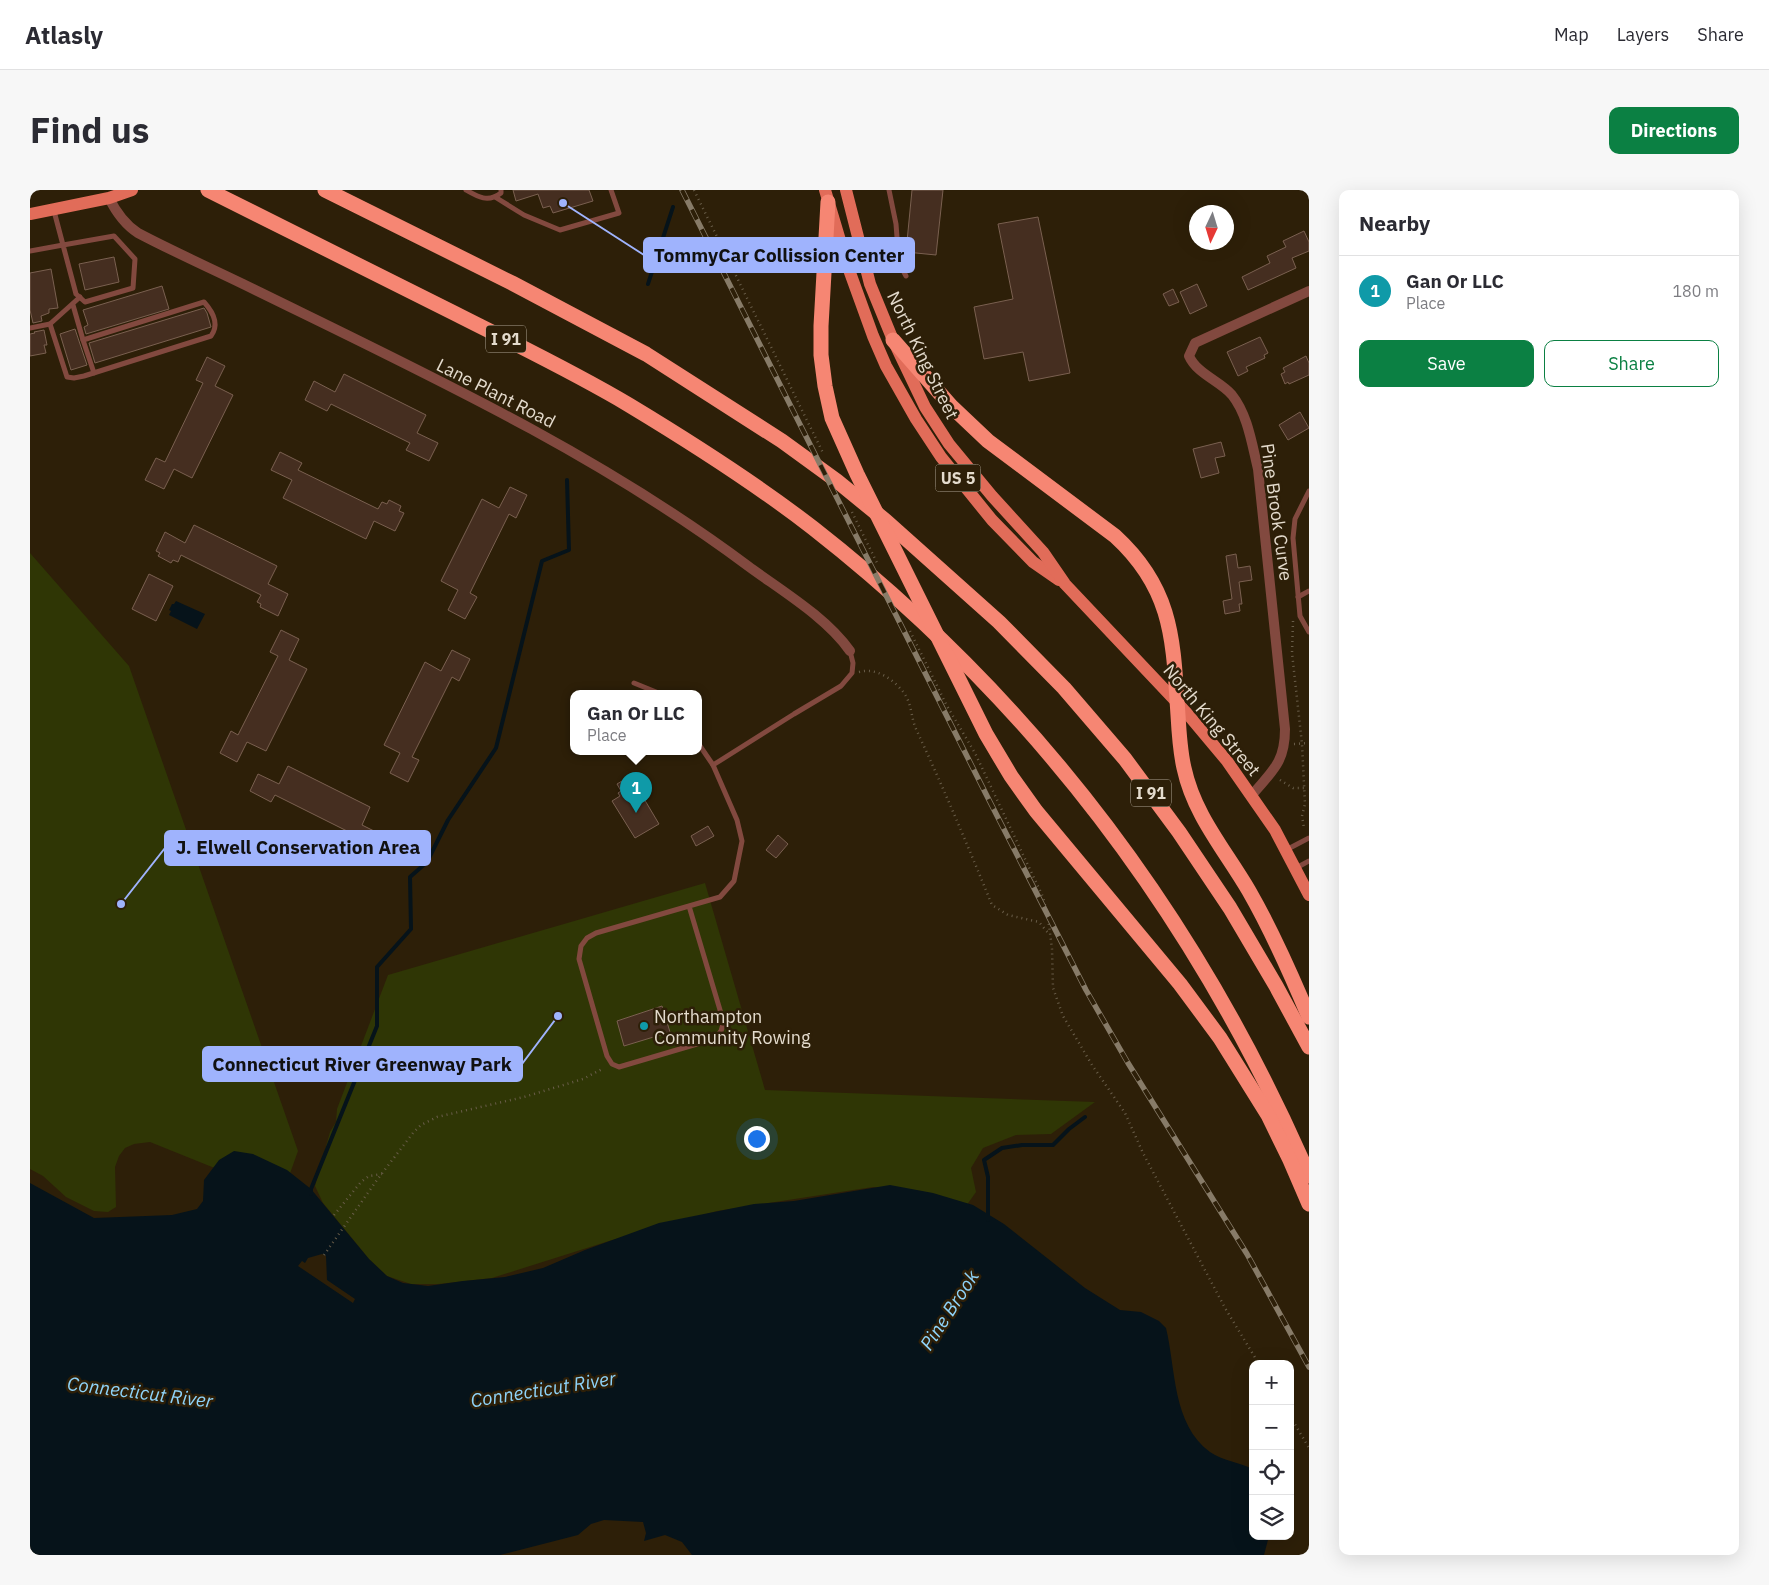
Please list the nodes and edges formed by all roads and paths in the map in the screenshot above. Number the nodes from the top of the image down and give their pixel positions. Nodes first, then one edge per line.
1 (132, 190) edge
2 (208, 190) edge
3 (324, 190) edge
4 (466, 190) edge
5 (502, 190) edge
6 (611, 190) edge
7 (694, 190) edge
8 (846, 190) edge
9 (889, 190) edge
10 (826, 196) edge
11 (495, 197) junction
12 (109, 198) junction
13 (54, 210) junction
14 (30, 214) edge
15 (64, 245) junction
16 (30, 251) edge
17 (906, 276) dead end
18 (1309, 290) edge
19 (80, 297) junction
20 (72, 305) junction
21 (50, 324) junction
22 (30, 328) edge
23 (83, 340) junction
24 (893, 340) junction
25 (94, 373) junction
26 (825, 458) dead end
27 (1309, 491) edge
28 (851, 511) dead end
29 (878, 564) dead end
30 (1066, 584) junction
31 (1309, 591) edge
32 (1298, 597) junction
33 (1300, 616) junction
34 (908, 627) dead end
35 (1309, 632) edge
36 (850, 652) joint
37 (852, 673) junction
38 (634, 683) dead end
39 (651, 690) edge
40 (1285, 744) junction
41 (1302, 744) junction
42 (1309, 744) edge
43 (702, 749) edge
44 (713, 764) junction
45 (1279, 780) dead end
46 (1304, 788) junction
47 (1252, 795) junction
48 (1304, 828) dead end
49 (1309, 838) edge
50 (1286, 850) junction
51 (1309, 861) edge
52 (1295, 868) junction
53 (1309, 895) edge
54 (689, 906) junction
55 (1050, 935) junction
56 (1309, 1017) edge
57 (1309, 1047) edge
58 (612, 1064) junction
59 (382, 1174) junction
60 (1309, 1176) edge
61 (1309, 1204) edge
62 (334, 1215) dead end
63 (324, 1255) dead end
64 (1257, 1360) edge
65 (1294, 1423) edge
66 (1309, 1448) edge

1 - 12 main road
2 - 60 highway, I 91
3 - 57 highway, I 91
4 - 11 lane
5 - 11 lane
6 - 11 lane
7 - 26 path
8 - 24 main road, North King Street / US 5
9 - 17 lane
10 - 30 main road, North King Street / US 5
10 - 61 highway
12 - 13 main road
12 - 36 street, Lane Plant Road
13 - 14 main road
13 - 15 lane
15 - 16 lane
15 - 19 lane
15 - 19 lane
18 - 40 street, Pine Brook Curve
19 - 20 lane
20 - 21 lane
20 - 23 lane
21 - 22 lane
21 - 25 lane
23 - 25 lane
23 - 25 lane
24 - 30 main road, North King Street / US 5
24 - 56 highway
27 - 32 lane
28 - 29 path
30 - 47 main road, North King Street / US 5
31 - 32 lane
32 - 33 lane
33 - 35 lane
33 - 41 path
34 - 55 path
36 - 37 lane
37 - 44 lane
37 - 55 path
38 - 39 lane
40 - 41 path
40 - 47 street, Pine Brook Curve
41 - 42 path
41 - 46 path
43 - 44 lane
44 - 54 lane
45 - 46 path
46 - 48 path
47 - 50 main road, North King Street / US 5
49 - 50 lane
50 - 52 main road, North King Street / US 5
51 - 52 lane
52 - 53 main road, North King Street / US 5
54 - 58 lane
54 - 58 lane
55 - 64 path
58 - 59 path
59 - 62 path
59 - 63 path
65 - 66 path

